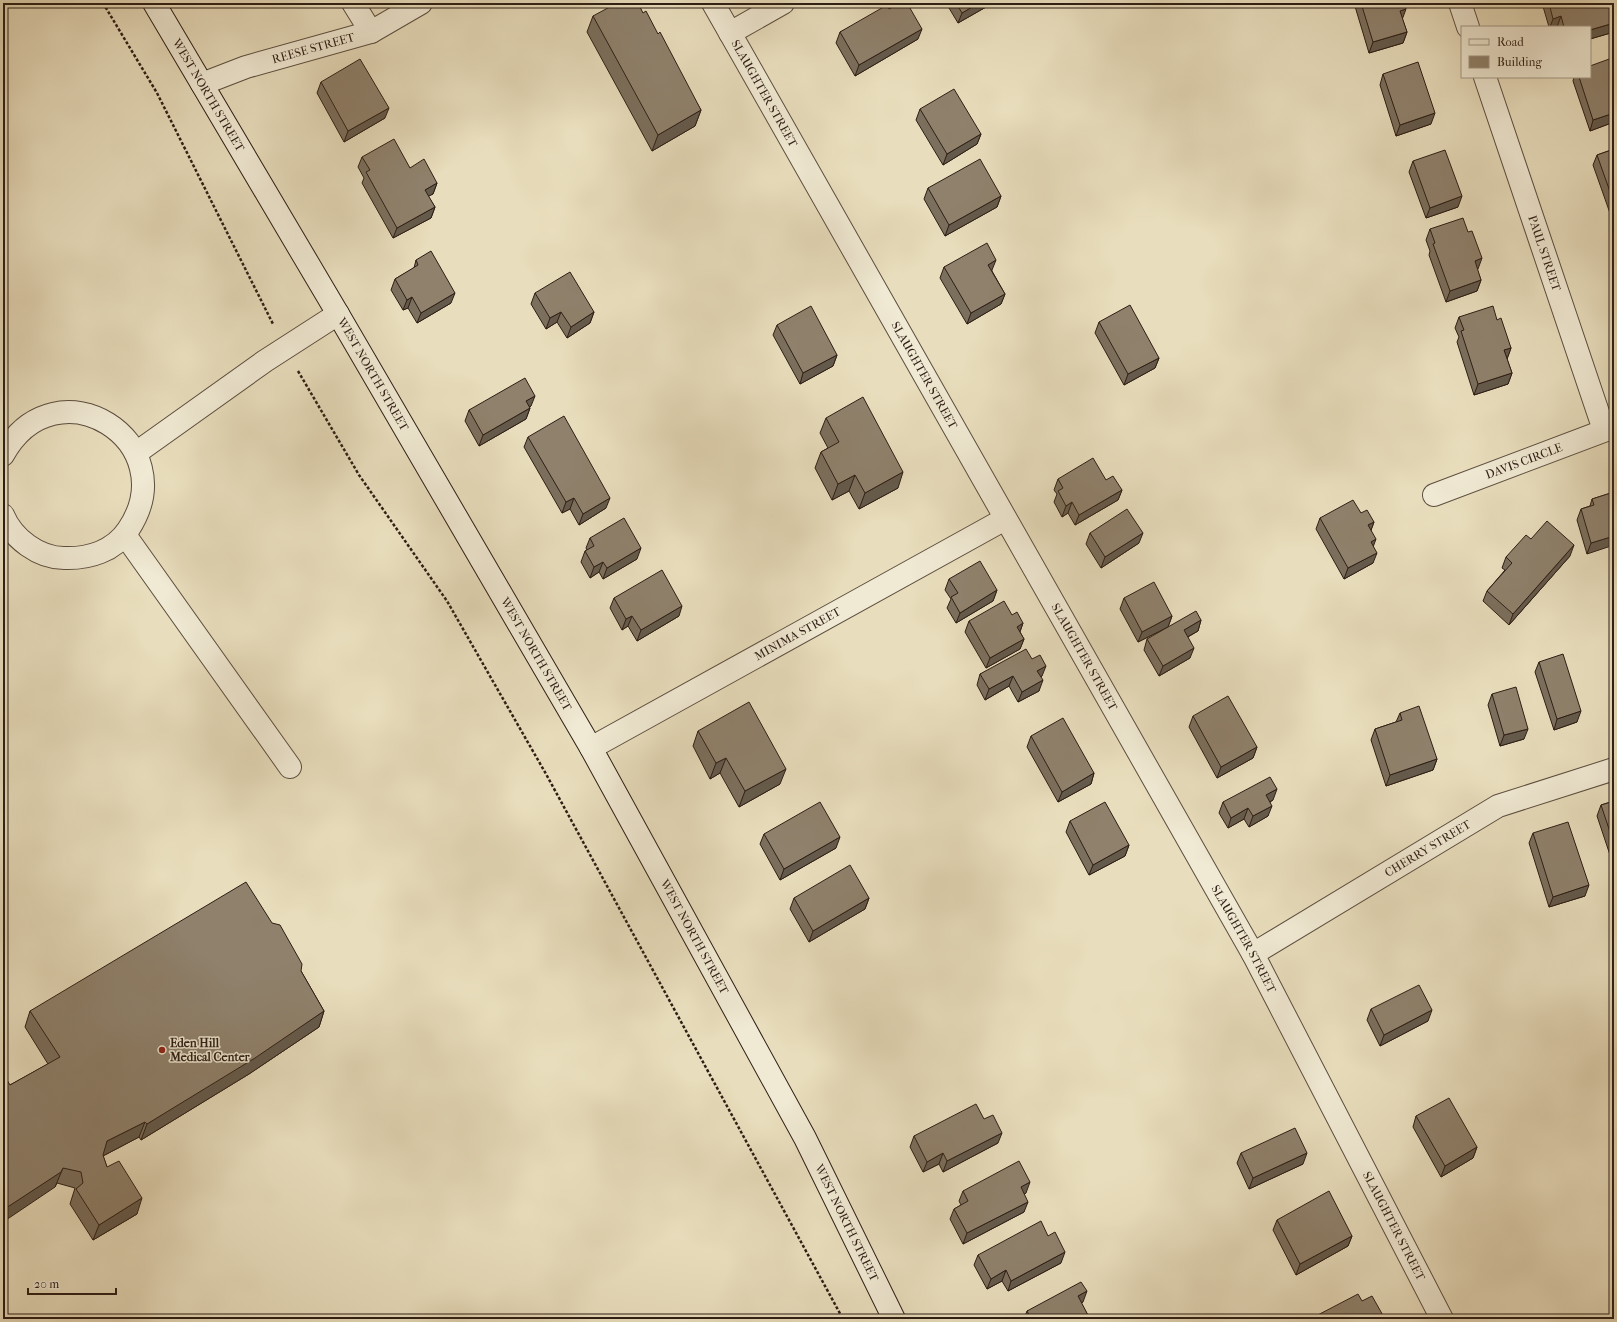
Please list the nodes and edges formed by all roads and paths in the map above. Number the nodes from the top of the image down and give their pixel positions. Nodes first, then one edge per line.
1 (103, 3) edge
2 (154, 3) edge
3 (353, 3) edge
4 (421, 3) edge
5 (713, 3) edge
6 (783, 3) edge
7 (1460, 3) edge
8 (1468, 26) edge
9 (371, 32) junction
10 (730, 33) junction
11 (1485, 78) edge
12 (202, 84) junction
13 (338, 314) junction
14 (285, 348) junction
15 (1609, 429) edge
16 (6, 442) edge
17 (136, 453) junction
18 (1434, 495) dead end
19 (1005, 519) junction
20 (6, 526) edge
21 (125, 535) junction
22 (591, 748) junction
23 (290, 767) dead end
24 (1614, 769) edge
25 (1253, 954) junction
26 (843, 1319) edge
27 (894, 1319) edge
28 (1442, 1319) edge

1 - 14 path
2 - 12 street, WEST NORTH STREET
3 - 9 street
4 - 9 street, REESE STREET
5 - 10 street, SLAUGHTER STREET
6 - 10 street
7 - 8 street
9 - 12 street, REESE STREET
10 - 19 street, SLAUGHTER STREET
11 - 15 street, PAUL STREET
12 - 13 street, WEST NORTH STREET
13 - 14 street
13 - 22 street, WEST NORTH STREET
14 - 17 street
14 - 26 path
15 - 18 street, DAVIS CIRCLE
16 - 17 street
17 - 21 street
19 - 22 street, MINIMA STREET
19 - 25 street, SLAUGHTER STREET
20 - 21 street
21 - 23 street
22 - 27 street, WEST NORTH STREET
24 - 25 street, CHERRY STREET
25 - 28 street, SLAUGHTER STREET

